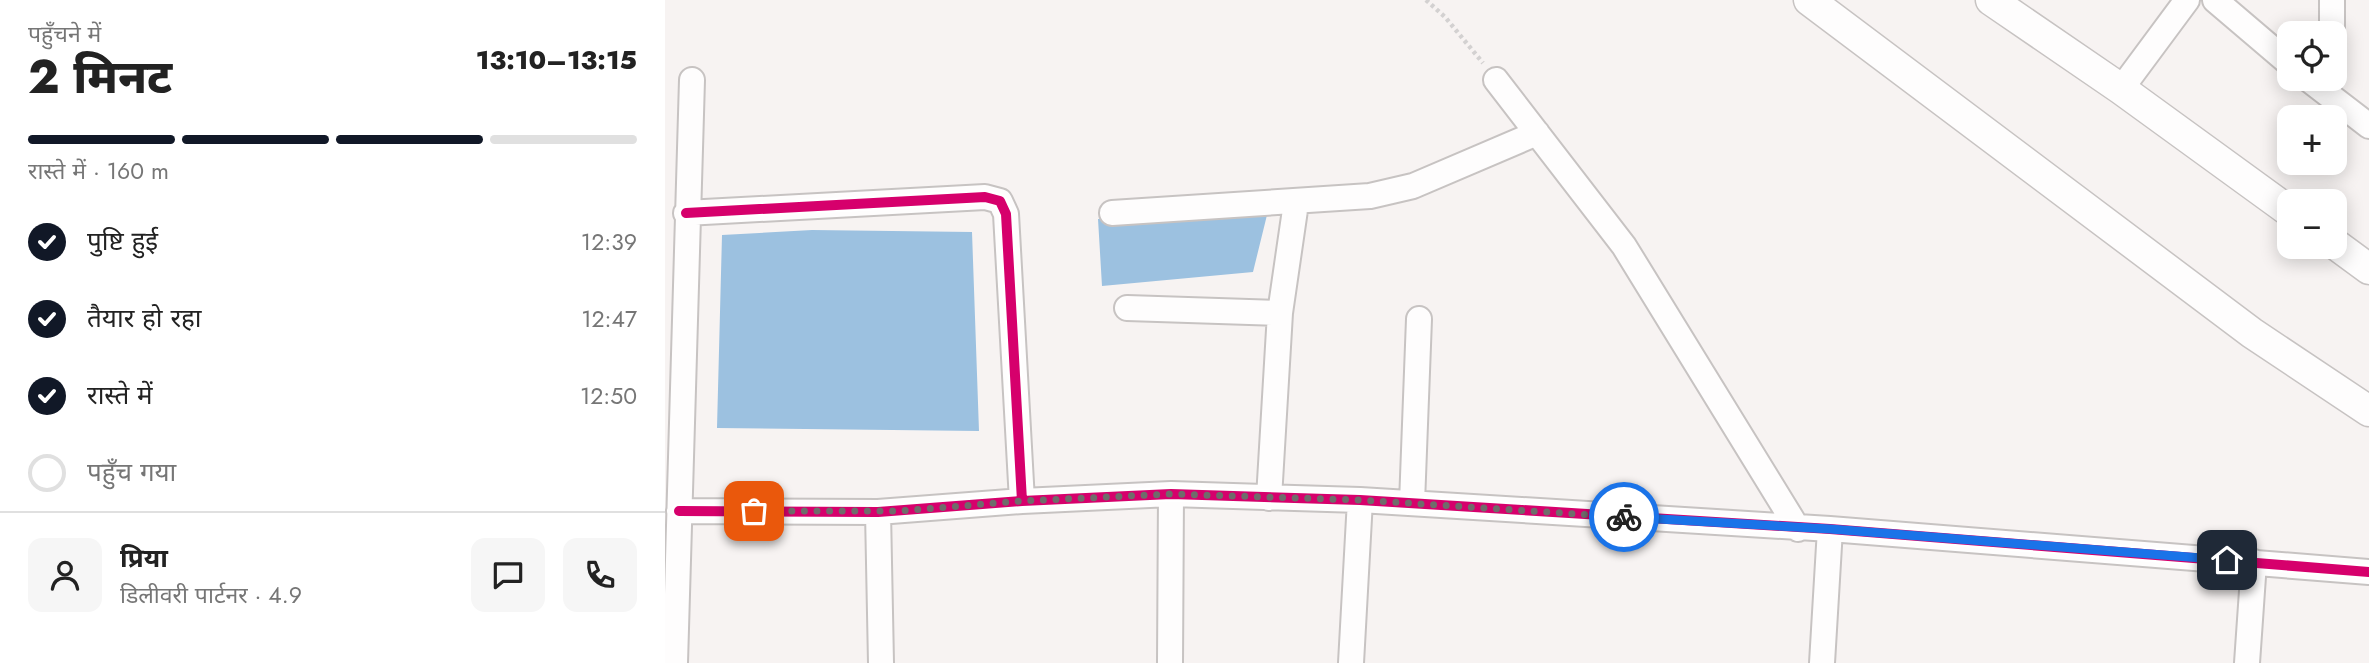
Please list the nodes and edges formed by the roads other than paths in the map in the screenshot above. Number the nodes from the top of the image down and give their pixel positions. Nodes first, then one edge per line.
1 (1809, 0) edge
2 (1991, 0) edge
3 (2187, 0) edge
4 (2214, 0) edge
5 (2332, 0) edge
6 (2332, 21) edge
7 (2277, 53) edge
8 (692, 80) dead end
9 (1496, 80) road end
10 (2121, 89) junction
11 (2335, 91) edge
12 (2369, 126) edge
13 (1537, 133) junction
14 (2277, 202) edge
15 (1296, 203) junction
16 (686, 213) junction
17 (1112, 213) dead end
18 (2347, 253) edge
19 (2369, 269) edge
20 (1127, 308) dead end
21 (1280, 313) junction
22 (1419, 319) dead end
23 (2369, 411) edge
24 (1171, 494) junction
25 (1269, 498) junction
26 (1360, 500) junction
27 (1022, 501) junction
28 (1412, 503) junction
29 (679, 511) junction
30 (878, 512) junction
31 (1798, 529) junction
32 (1830, 529) junction
33 (2254, 562) junction
34 (2369, 572) edge
35 (675, 663) edge
36 (881, 663) edge
37 (1170, 663) edge
38 (1351, 663) edge
39 (1822, 663) edge
40 (2247, 663) edge

1 - 23 street
2 - 10 street
3 - 10 street
4 - 7 street
5 - 6 street
8 - 16 street
9 - 13 street
10 - 14 street
11 - 12 street
13 - 15 street
13 - 31 street
15 - 17 street
15 - 21 street
16 - 27 street
16 - 29 street
18 - 19 street
20 - 21 street
21 - 25 street
22 - 28 street
24 - 25 street
24 - 27 street
24 - 37 street
25 - 26 street
26 - 28 street
26 - 38 street
27 - 30 street
28 - 31 street
29 - 30 street
29 - 35 street
30 - 36 street
31 - 32 street
32 - 33 street
32 - 39 street
33 - 34 street
33 - 40 street

